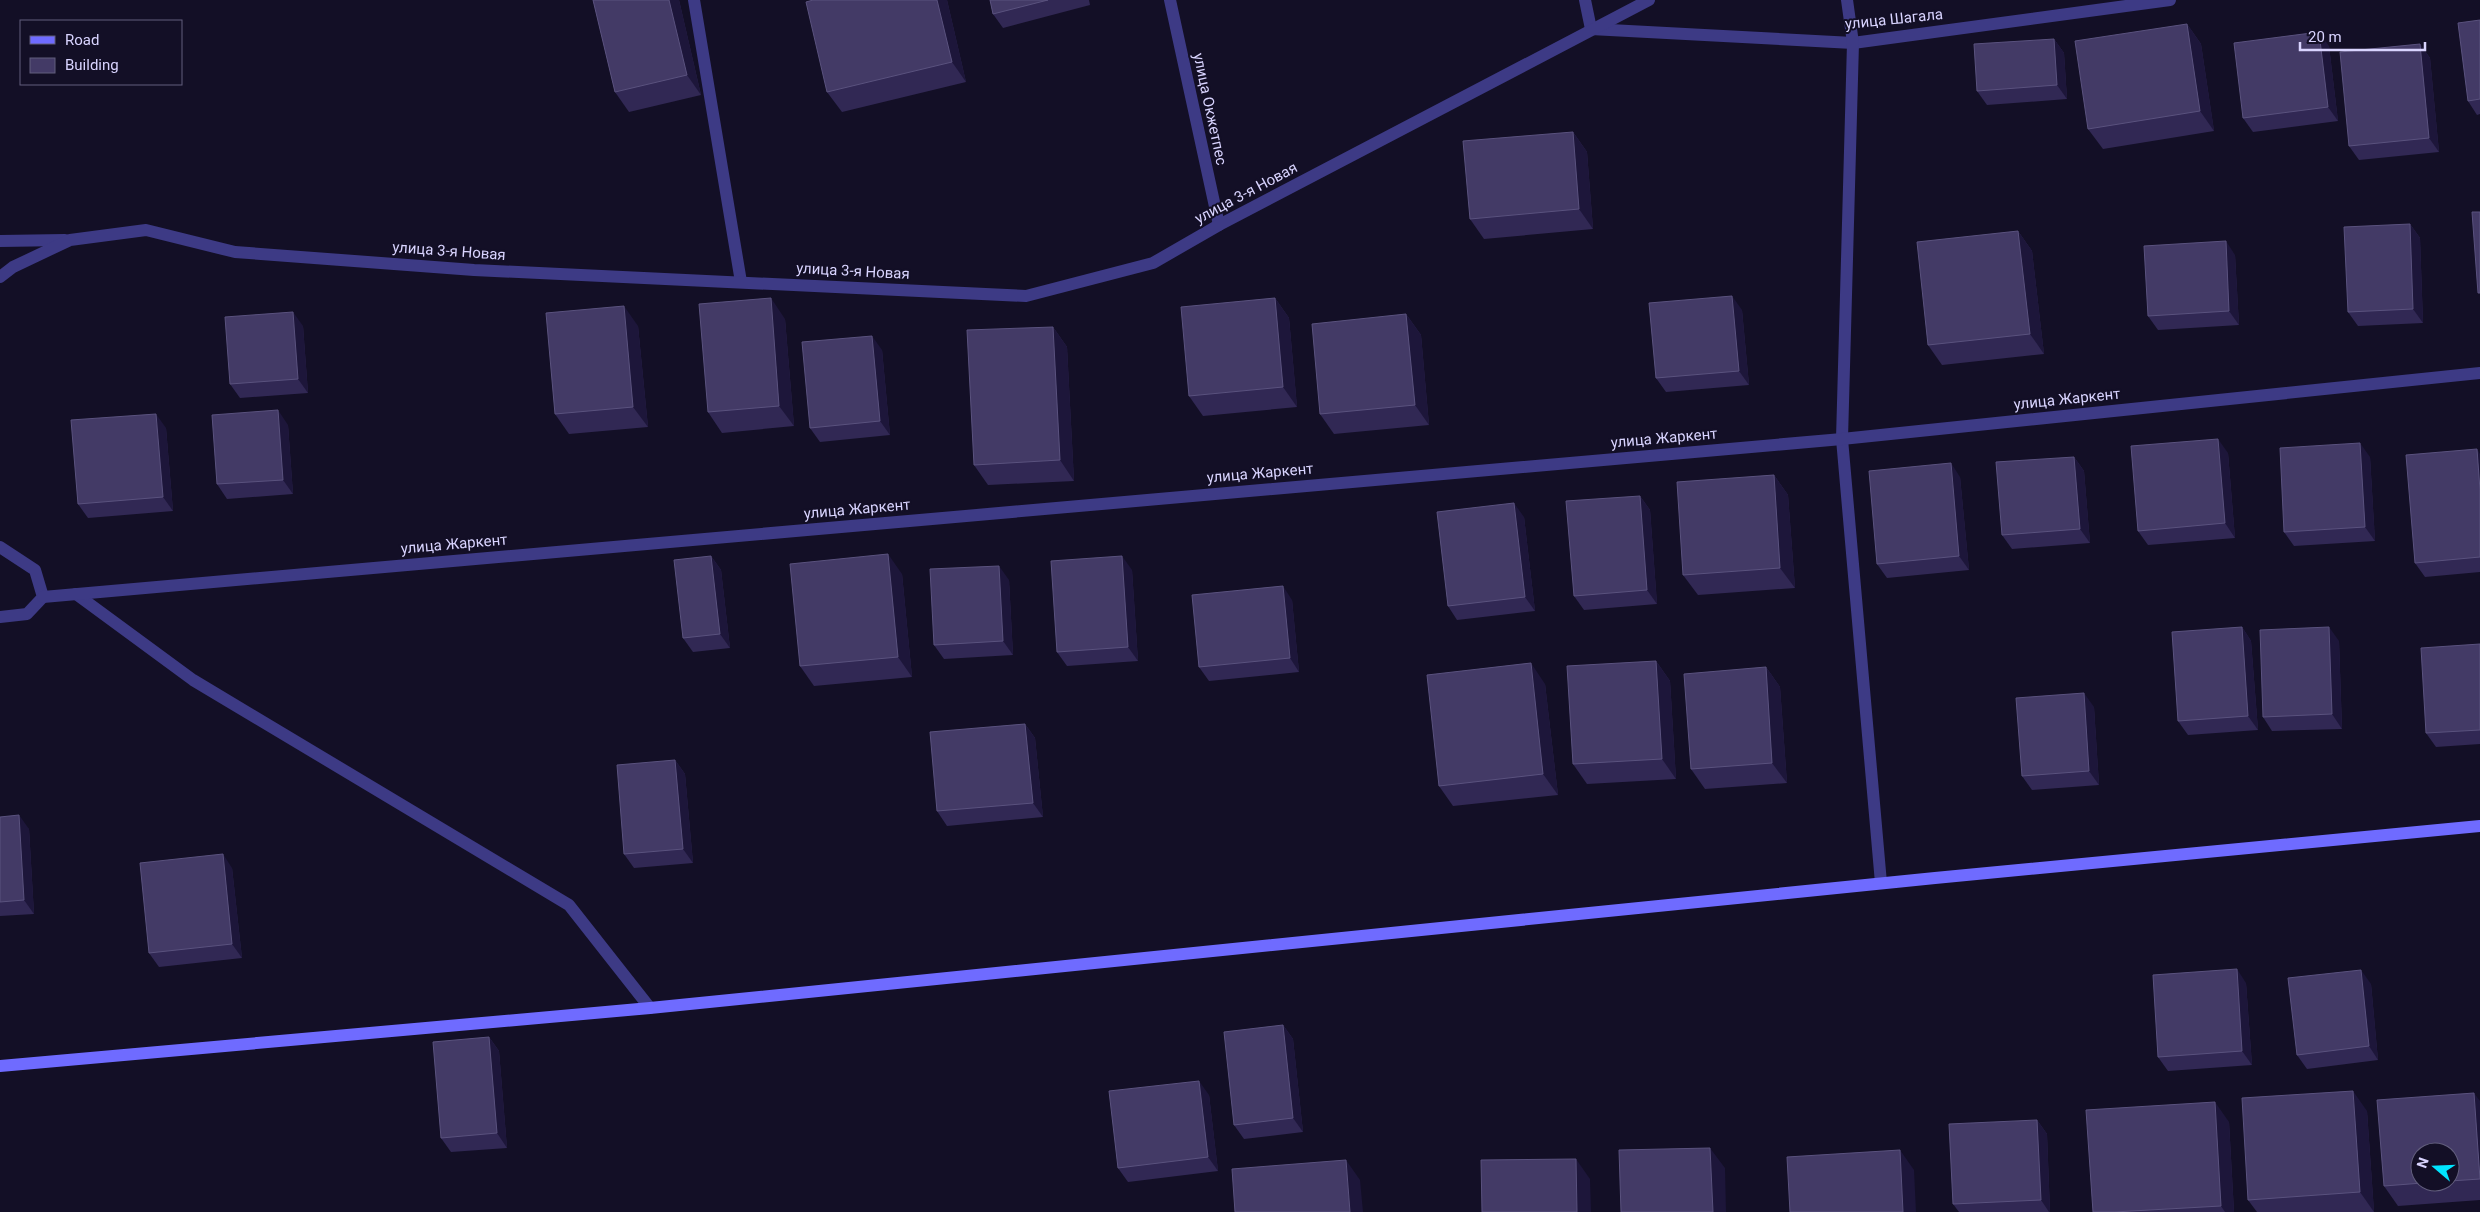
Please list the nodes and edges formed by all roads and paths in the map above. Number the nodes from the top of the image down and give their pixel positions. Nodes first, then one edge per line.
1 (694, 0) edge
2 (1170, 0) edge
3 (1585, 0) edge
4 (1649, 0) edge
5 (1847, 0) edge
6 (2170, 0) edge
7 (1591, 29) junction
8 (1853, 42) junction
9 (1219, 225) junction
10 (70, 240) junction
11 (0, 241) edge
12 (0, 277) edge
13 (740, 282) junction
14 (2480, 372) edge
15 (1842, 439) junction
16 (0, 547) edge
17 (76, 594) junction
18 (43, 597) junction
19 (0, 617) edge
20 (2480, 826) edge
21 (1880, 884) junction
22 (650, 1008) junction
23 (0, 1066) edge

1 - 13 street
2 - 9 street, улица Окжетпес
3 - 7 street
4 - 7 street, улица 3-я Новая
5 - 8 street
6 - 8 street, улица Шагала
7 - 8 street, улица Шагала
7 - 9 street, улица 3-я Новая
8 - 15 street
9 - 13 street, улица 3-я Новая
10 - 11 street
10 - 12 street, улица 3-я Новая
10 - 13 street, улица 3-я Новая
14 - 15 street, улица Жаркент
15 - 17 street, улица Жаркент
15 - 21 street
16 - 18 street
17 - 18 street, улица Жаркент
17 - 22 street
18 - 19 street
20 - 21 street
21 - 22 street
22 - 23 street

